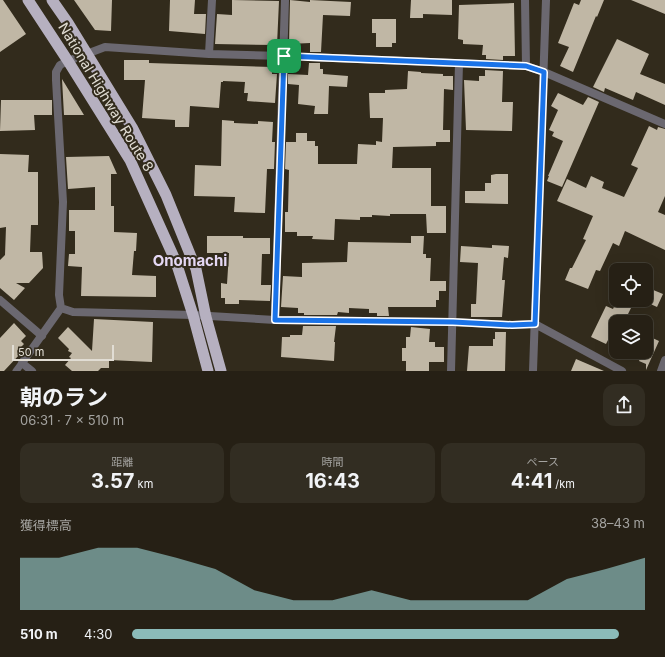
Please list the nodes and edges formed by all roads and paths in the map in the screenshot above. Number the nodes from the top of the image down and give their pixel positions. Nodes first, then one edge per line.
1 (28, 0) edge
2 (52, 0) edge
3 (212, 0) edge
4 (285, 0) edge
5 (525, 0) edge
6 (546, 0) edge
7 (87, 54) junction
8 (209, 54) junction
9 (284, 56) junction
10 (68, 61) junction
11 (459, 63) junction
12 (526, 66) junction
13 (544, 72) junction
14 (665, 124) edge
15 (0, 300) edge
16 (61, 308) junction
17 (193, 315) junction
18 (206, 317) junction
19 (275, 320) junction
20 (453, 322) junction
21 (535, 324) junction
22 (42, 336) junction
23 (665, 360) edge
24 (22, 363) junction
25 (16, 371) edge
26 (32, 371) edge
27 (208, 371) edge
28 (222, 371) edge
29 (451, 371) edge
30 (533, 371) edge
31 (622, 371) edge
32 (661, 371) edge

1 - 10 highway, National Highway Route 8
2 - 7 highway, National Highway Route 8
3 - 8 street
4 - 9 street
5 - 12 street
6 - 13 street
7 - 8 street
7 - 10 street
7 - 18 highway, National Highway Route 8
8 - 9 street
9 - 11 street
9 - 19 street
10 - 16 street
10 - 17 highway, National Highway Route 8
11 - 12 street
11 - 20 street
12 - 13 street
13 - 14 street
13 - 21 street
15 - 22 street
16 - 17 street
16 - 22 street
17 - 18 street
17 - 27 highway, National Highway Route 8
18 - 19 street
18 - 28 highway, National Highway Route 8
19 - 20 street
20 - 21 street
20 - 29 street
21 - 30 street
21 - 31 street
22 - 24 street
23 - 32 street
24 - 25 lane
24 - 26 street

